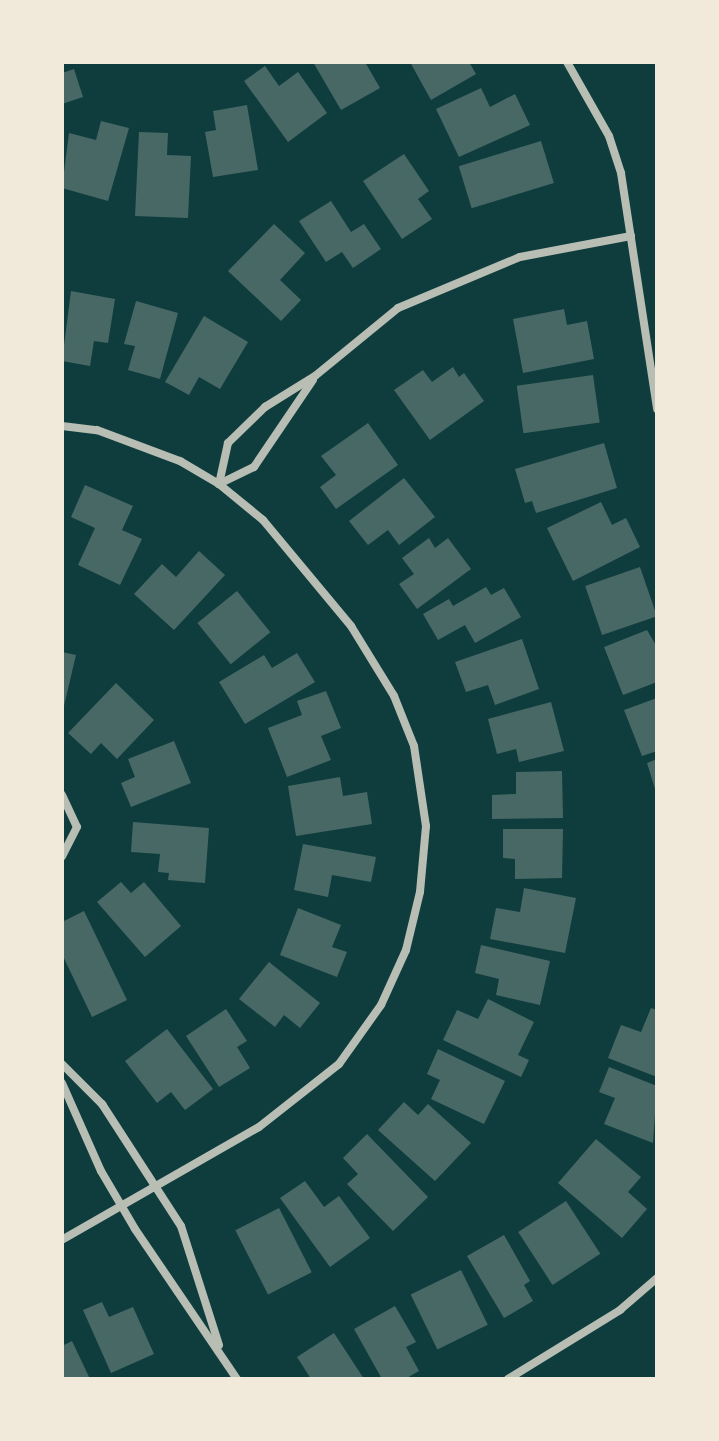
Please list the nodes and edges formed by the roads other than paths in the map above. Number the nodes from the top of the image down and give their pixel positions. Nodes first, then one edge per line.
1 (567, 62) edge
2 (631, 236) junction
3 (315, 376) junction
4 (657, 409) edge
5 (62, 426) edge
6 (219, 484) junction
7 (62, 795) edge
8 (62, 856) edge
9 (62, 1064) edge
10 (62, 1083) edge
11 (157, 1186) junction
12 (121, 1206) junction
13 (62, 1240) edge
14 (657, 1278) edge
15 (220, 1349) junction
16 (237, 1379) edge
17 (508, 1379) edge

1 - 2 street
2 - 3 street
2 - 4 street
3 - 6 street
3 - 6 street
5 - 6 street
6 - 11 street
7 - 8 street
9 - 11 street
10 - 12 street
11 - 12 street
11 - 15 street
12 - 13 street
12 - 15 street
14 - 17 street
15 - 16 street

